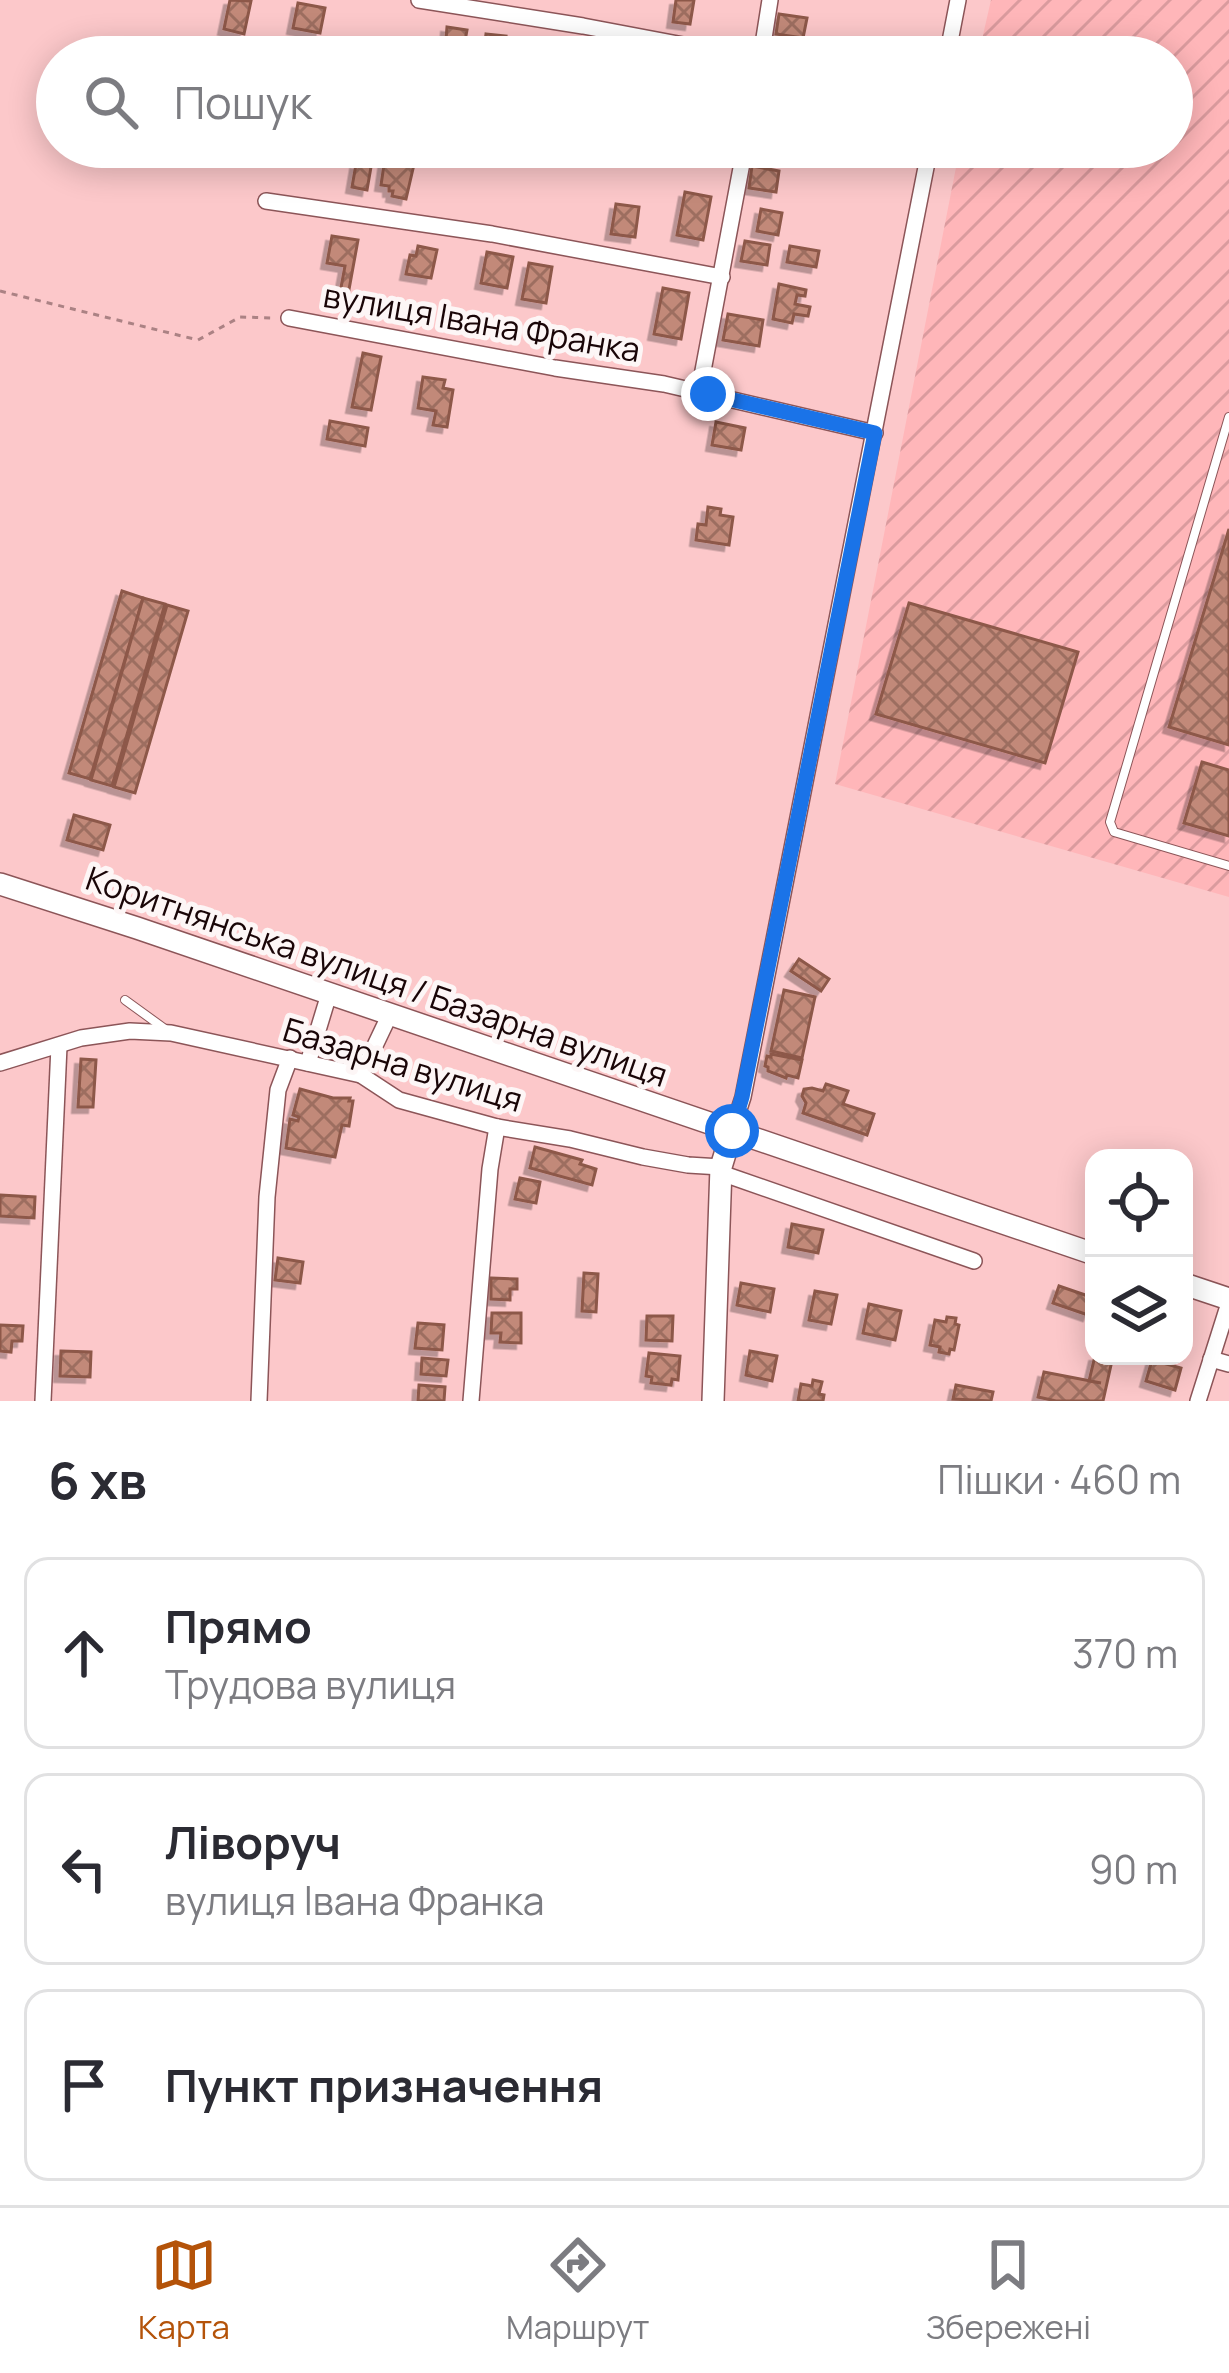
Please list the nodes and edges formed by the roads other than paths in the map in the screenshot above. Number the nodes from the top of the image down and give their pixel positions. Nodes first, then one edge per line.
1 (419, 0) edge
2 (770, 0) edge
3 (958, 0) edge
4 (636, 36) edge
5 (764, 36) edge
6 (951, 36) edge
7 (741, 168) edge
8 (926, 168) edge
9 (266, 201) dead end
10 (722, 277) junction
11 (289, 318) road end
12 (708, 394) junction
13 (1229, 417) edge
14 (875, 433) junction
15 (1229, 866) edge
16 (0, 884) edge
17 (329, 994) junction
18 (125, 1000) dead end
19 (390, 1014) junction
20 (171, 1033) junction
21 (59, 1046) junction
22 (290, 1058) junction
23 (308, 1063) junction
24 (0, 1064) edge
25 (361, 1076) junction
26 (497, 1127) junction
27 (732, 1131) junction
28 (721, 1170) junction
29 (1085, 1251) edge
30 (974, 1261) dead end
31 (1193, 1287) edge
32 (1229, 1301) edge
33 (1211, 1359) junction
34 (1229, 1364) edge
35 (43, 1401) edge
36 (259, 1401) edge
37 (471, 1401) edge
38 (713, 1401) edge
39 (1198, 1401) edge

1 - 4 street
2 - 5 street
3 - 6 street
7 - 10 street
8 - 14 street
9 - 10 street
10 - 12 street
11 - 12 street, вулиця Івана Франка
12 - 14 street, вулиця Івана Франка
13 - 15 lane
14 - 27 street
16 - 17 street, Коритнянська вулиця / Базарна вулиця
17 - 19 street, Коритнянська вулиця / Базарна вулиця
17 - 23 street
18 - 20 lane
19 - 25 street
19 - 27 street, Коритнянська вулиця / Базарна вулиця
20 - 21 street, Базарна вулиця
20 - 22 street, Базарна вулиця
21 - 24 street, Базарна вулиця
21 - 35 street
22 - 23 street, Базарна вулиця
22 - 36 street
23 - 25 street, Базарна вулиця
25 - 26 street, Базарна вулиця
26 - 28 street, Базарна вулиця
26 - 37 street
27 - 28 street
27 - 29 street, Коритнянська вулиця / Базарна вулиця
28 - 30 street, Базарна вулиця
28 - 38 street
31 - 32 street
32 - 33 street
33 - 34 street
33 - 39 street

